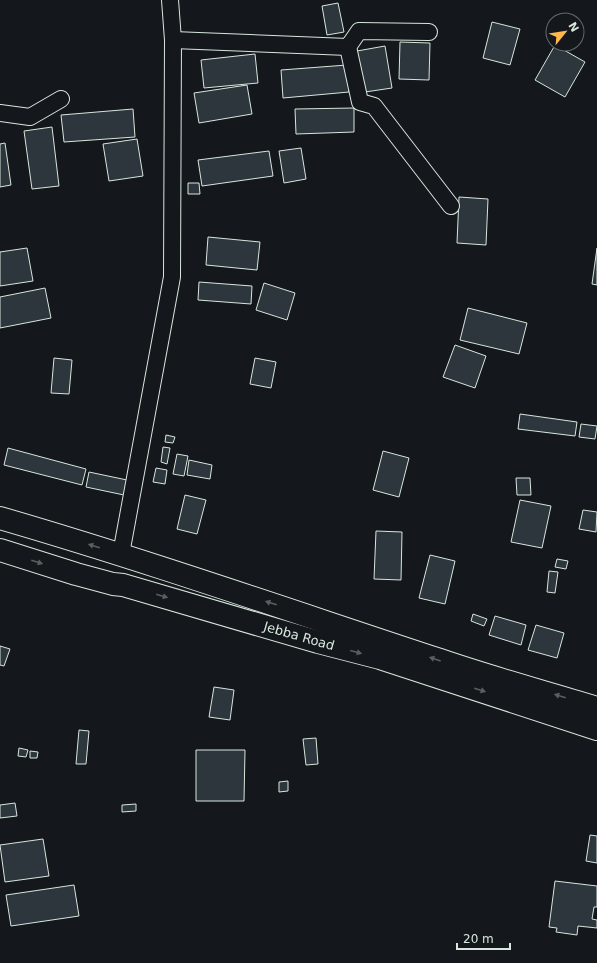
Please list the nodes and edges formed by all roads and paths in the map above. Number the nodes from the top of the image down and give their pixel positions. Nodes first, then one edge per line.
1 (170, 0) edge
2 (429, 32) dead end
3 (173, 40) junction
4 (348, 47) junction
5 (61, 99) dead end
6 (0, 113) edge
7 (451, 206) dead end
8 (0, 518) edge
9 (0, 550) edge
10 (121, 554) junction
11 (597, 708) edge
12 (597, 729) edge

1 - 3 street
2 - 4 street
3 - 4 street
3 - 10 street
4 - 7 street
5 - 6 street
10 -> 8 highway, Jebba Road
9 -> 12 highway, Jebba Road
11 -> 10 highway, Jebba Road

